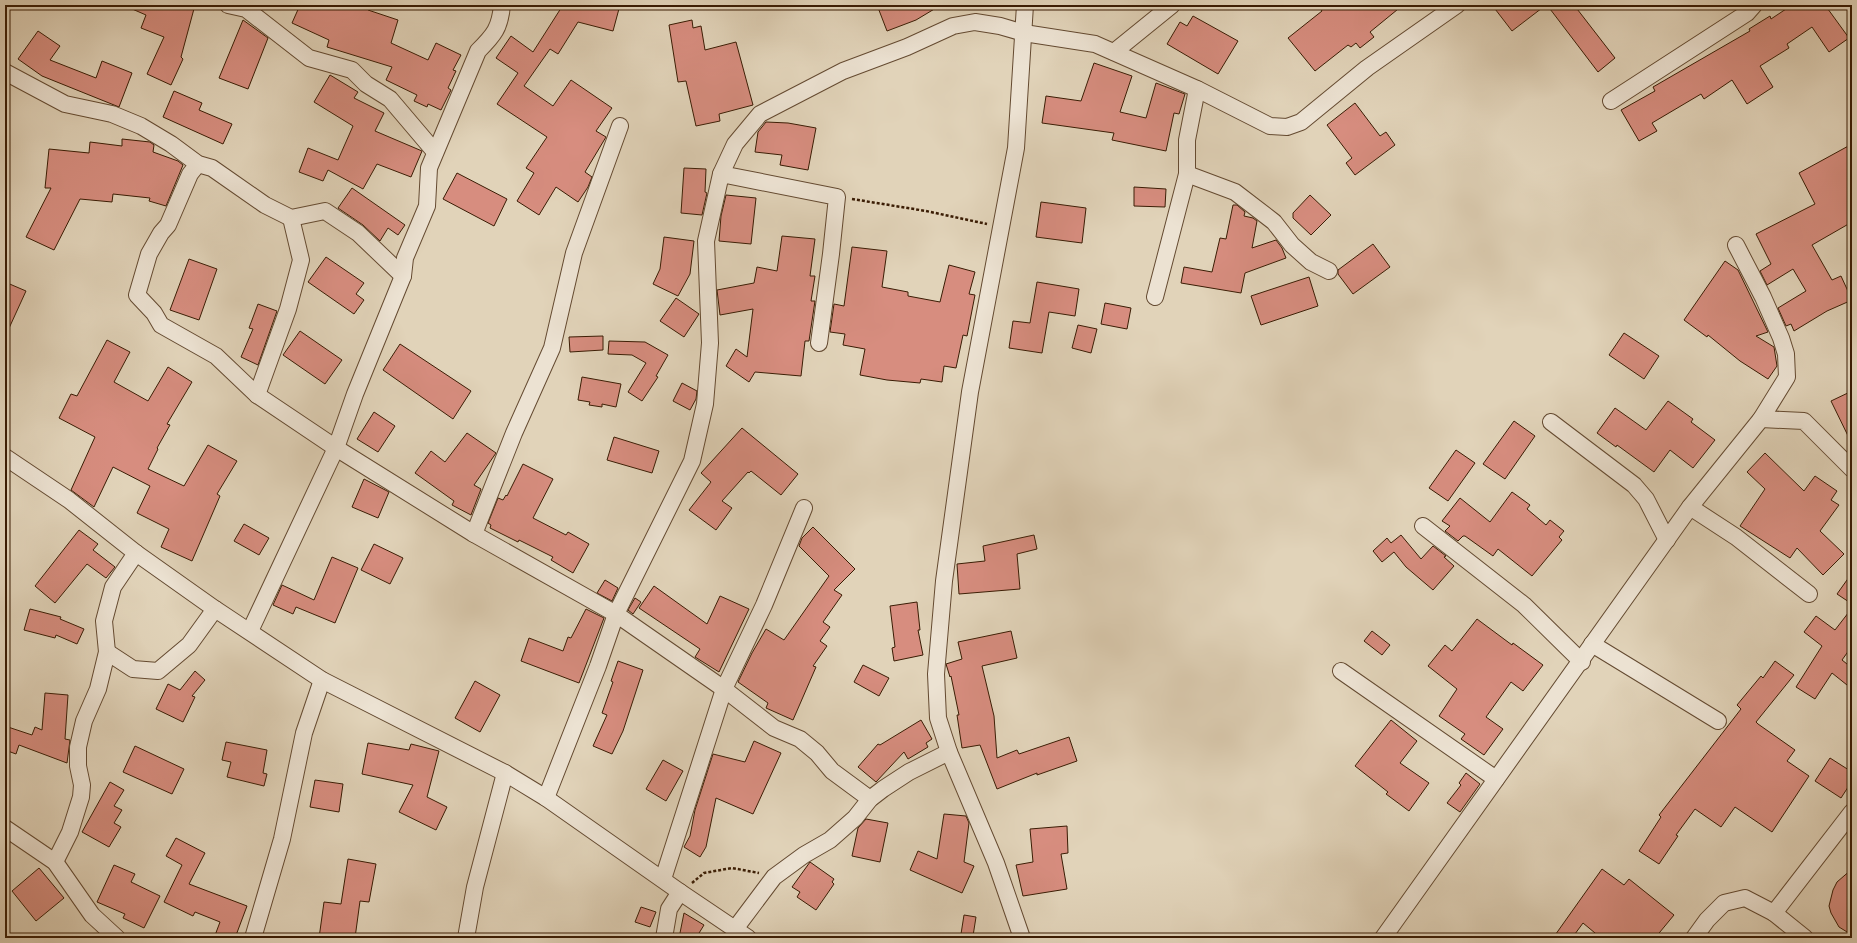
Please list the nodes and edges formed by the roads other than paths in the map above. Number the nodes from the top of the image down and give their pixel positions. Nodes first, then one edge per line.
1 (228, 5) edge
2 (502, 5) edge
3 (1025, 5) edge
4 (1172, 5) edge
5 (1457, 5) edge
6 (1754, 5) edge
7 (1024, 33) junction
8 (1114, 52) junction
9 (5, 72) edge
10 (1197, 89) junction
11 (1611, 101) dead end
12 (620, 126) dead end
13 (435, 152) junction
14 (198, 164) junction
15 (721, 174) junction
16 (1187, 174) junction
17 (291, 218) junction
18 (1736, 245) dead end
19 (1329, 271) dead end
20 (403, 276) junction
21 (1155, 297) dead end
22 (819, 343) dead end
23 (257, 395) junction
24 (1761, 419) junction
25 (1551, 422) dead end
26 (336, 448) junction
27 (5, 457) edge
28 (1852, 467) edge
29 (1690, 507) junction
30 (804, 508) dead end
31 (1423, 526) dead end
32 (474, 534) junction
33 (1667, 540) junction
34 (136, 553) junction
35 (1809, 594) dead end
36 (215, 609) junction
37 (616, 614) junction
38 (250, 631) junction
39 (1592, 644) junction
40 (107, 652) junction
41 (1582, 662) junction
42 (1341, 671) dead end
43 (322, 680) junction
44 (724, 689) junction
45 (1718, 721) dead end
46 (949, 752) junction
47 (505, 773) junction
48 (1496, 779) junction
49 (546, 798) junction
50 (870, 799) junction
51 (1852, 812) edge
52 (5, 828) edge
53 (55, 862) junction
54 (663, 879) junction
55 (680, 892) junction
56 (1774, 913) junction
57 (742, 934) edge
58 (117, 938) edge
59 (253, 938) edge
60 (466, 938) edge
61 (664, 938) edge
62 (1022, 938) edge
63 (1383, 938) edge
64 (1694, 938) edge
65 (1805, 938) edge

1 - 13 street
2 - 13 street
3 - 7 street
4 - 8 street
5 - 10 street
6 - 11 street
7 - 8 street
7 - 15 street
7 - 46 street
8 - 10 street
9 - 14 street
10 - 16 street
12 - 32 street
13 - 20 street
14 - 17 street
14 - 23 street
15 - 22 street
15 - 37 street
16 - 19 street
16 - 21 street
17 - 20 street
17 - 23 street
18 - 24 street
20 - 26 street
23 - 26 street
24 - 28 street
24 - 29 street
25 - 33 street
26 - 32 street
26 - 38 street
27 - 34 street
29 - 33 street
29 - 35 street
30 - 44 street
31 - 41 street
32 - 37 street
33 - 39 street
34 - 36 street
34 - 40 street
36 - 38 street
36 - 40 street
37 - 44 street
37 - 49 street
38 - 43 street
39 - 41 street
39 - 45 street
40 - 53 street
41 - 48 street
42 - 48 street
43 - 47 street
43 - 59 street
44 - 50 street
44 - 54 street
46 - 50 street
46 - 62 street
47 - 49 street
47 - 60 street
48 - 63 street
49 - 54 street
50 - 57 street
51 - 56 street
52 - 53 street
53 - 58 street
54 - 55 street
55 - 57 street
55 - 61 street
56 - 64 street
56 - 65 street

